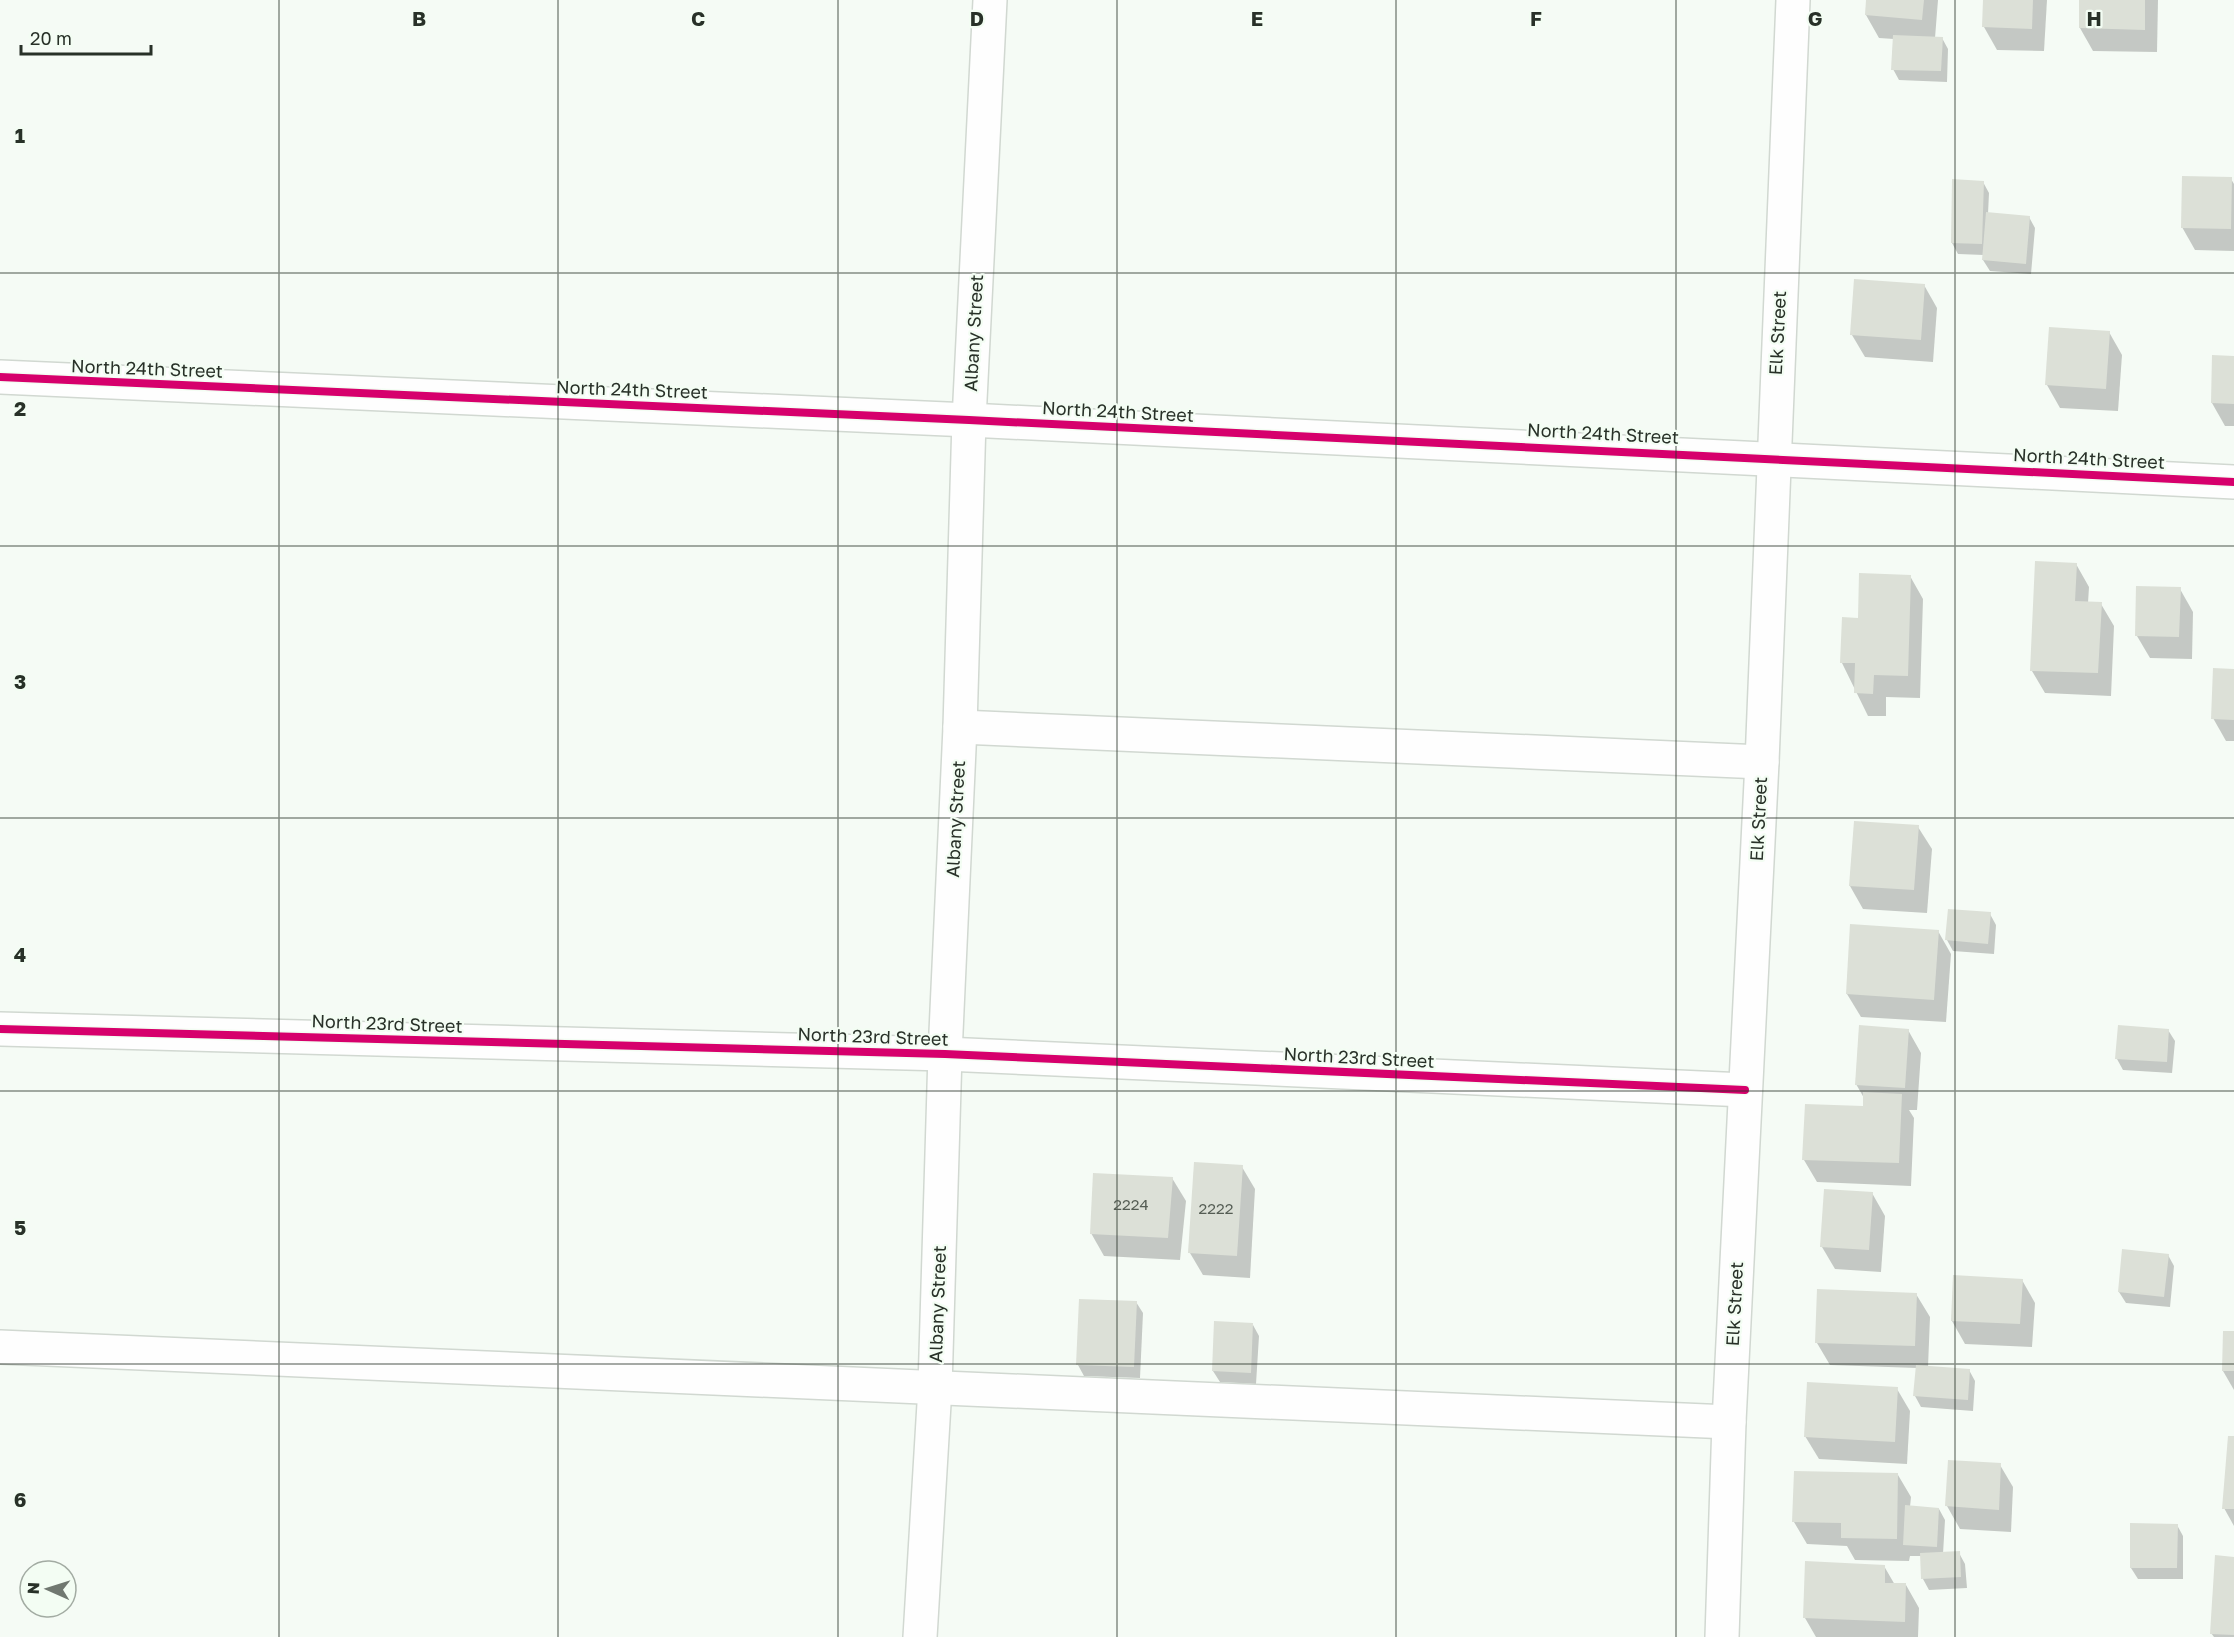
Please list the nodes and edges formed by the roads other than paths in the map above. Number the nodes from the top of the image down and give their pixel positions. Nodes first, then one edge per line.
1 (990, 0) edge
2 (1793, 0) edge
3 (0, 377) edge
4 (969, 420) junction
5 (1773, 457) junction
6 (2234, 482) edge
7 (960, 727) junction
8 (1762, 762) junction
9 (0, 1029) edge
10 (945, 1054) junction
11 (1745, 1090) junction
12 (0, 1347) edge
13 (935, 1387) junction
14 (1729, 1422) junction
15 (920, 1637) edge
16 (1722, 1637) edge

1 - 4 street, Albany Street
2 - 5 street, Elk Street
3 - 4 street, North 24th Street
4 - 5 street, North 24th Street
4 - 7 street, Albany Street
5 - 6 street, North 24th Street
5 - 8 street, Elk Street
7 - 8 street
7 - 10 street, Albany Street
8 - 11 street, Elk Street
9 - 10 street, North 23rd Street
10 - 11 street, North 23rd Street
10 - 13 street, Albany Street
11 - 14 street, Elk Street
12 - 13 street
13 - 14 street
13 - 15 street, Albany Street
14 - 16 street, Elk Street

